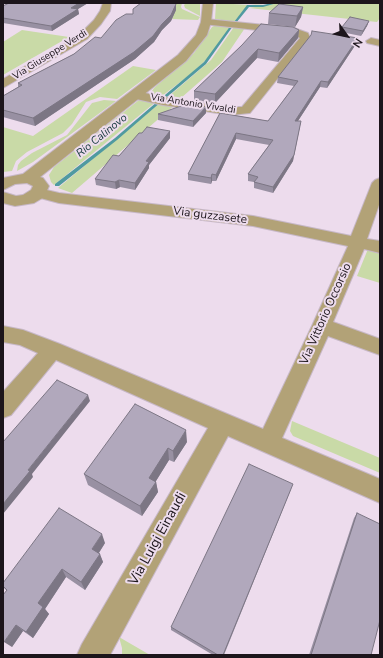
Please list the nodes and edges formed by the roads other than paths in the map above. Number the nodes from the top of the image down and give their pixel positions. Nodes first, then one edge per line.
1 (107, 3) edge
2 (208, 3) edge
3 (206, 22) junction
4 (3, 84) edge
5 (136, 95) junction
6 (28, 178) junction
7 (380, 183) edge
8 (5, 192) edge
9 (38, 193) junction
10 (357, 242) junction
11 (380, 247) edge
12 (322, 326) junction
13 (3, 334) edge
14 (380, 347) edge
15 (52, 350) junction
16 (3, 408) edge
17 (223, 423) junction
18 (268, 442) junction
19 (380, 491) edge
20 (93, 655) edge

1 - 4 street, Via Giuseppe Verdi
2 - 3 street
3 - 5 street
3 - 5 street, Via Antonio Vivaldi
5 - 6 street
6 - 8 street
6 - 9 street
7 - 10 street, Via Vittorio Occorsio
8 - 9 street
9 - 10 street, Via guzzasete
10 - 11 street, Via guzzasete
10 - 12 street, Via Vittorio Occorsio
12 - 14 street
12 - 18 street, Via Vittorio Occorsio
13 - 15 street
15 - 16 street
15 - 17 street
17 - 18 street
17 - 20 street, Via Luigi Einaudi
18 - 19 street

